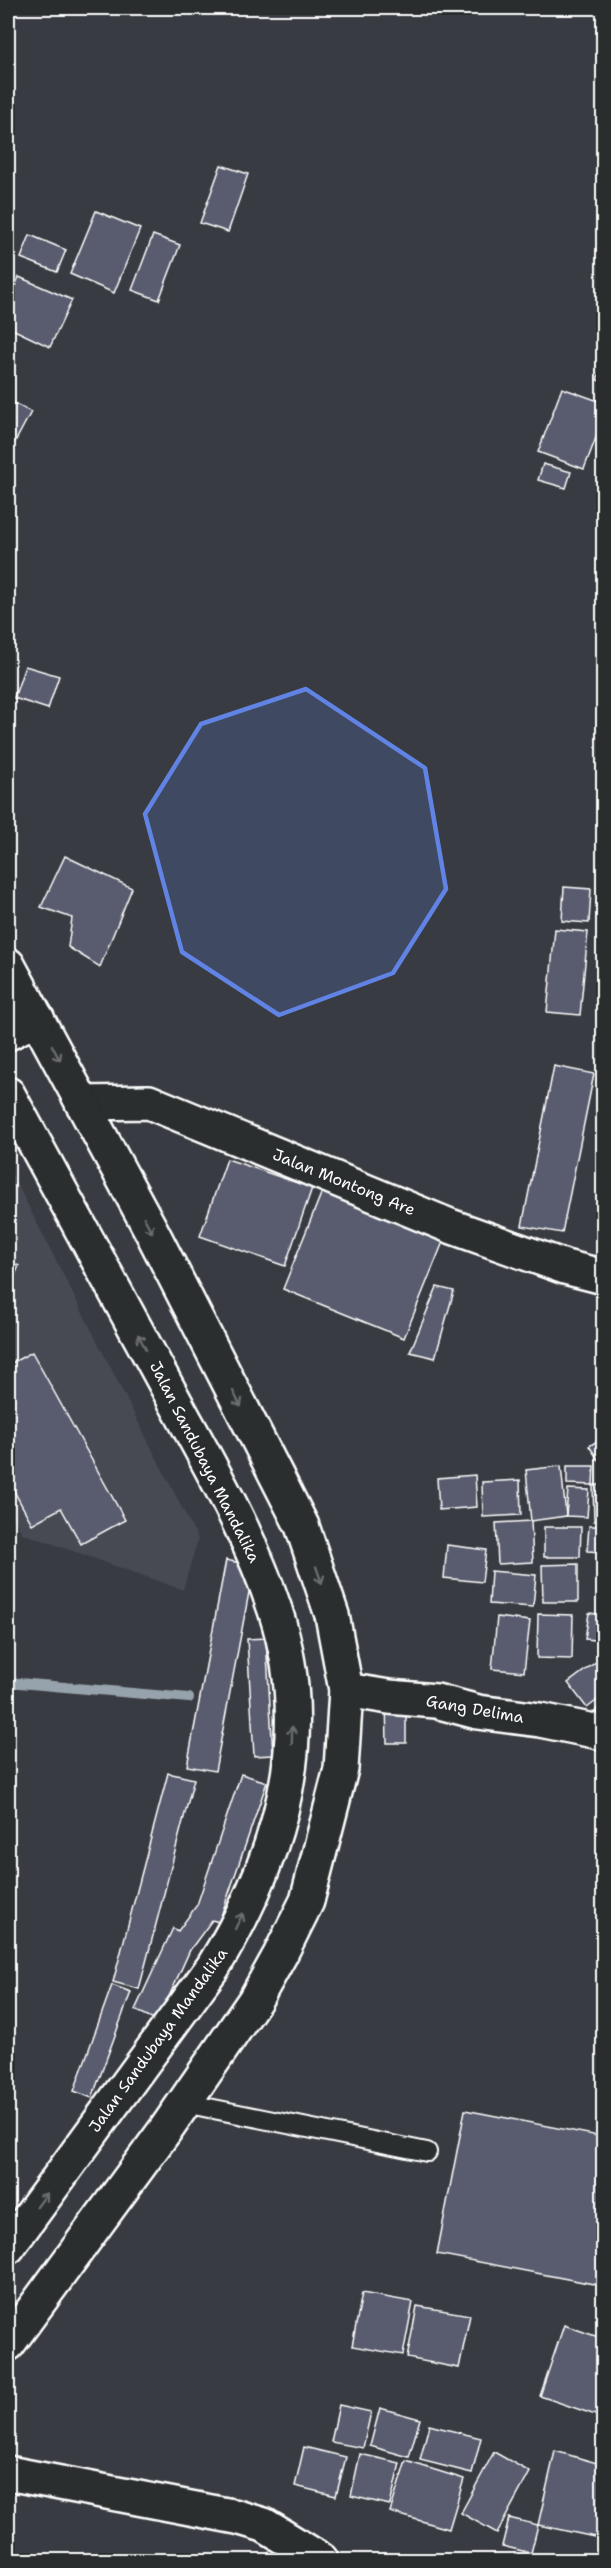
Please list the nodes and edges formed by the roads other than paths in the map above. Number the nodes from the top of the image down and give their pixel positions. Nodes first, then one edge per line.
1 (8, 965) edge
2 (37, 1018) junction
3 (8, 1033) edge
4 (8, 1094) edge
5 (82, 1103) junction
6 (603, 1277) edge
7 (346, 1690) junction
8 (603, 1733) edge
9 (184, 2103) junction
10 (427, 2152) dead end
11 (8, 2247) edge
12 (8, 2344) edge
13 (8, 2473) edge
14 (321, 2560) edge

1 - 2 main road
2 - 3 main road
2 -> 5 main road
11 -> 4 main road, Jalan Sandubaya Mandalika
5 - 6 main road, Jalan Montong Are
5 -> 7 main road
7 - 8 main road, Gang Delima
7 - 9 main road
9 - 10 lane
9 - 12 main road
13 - 14 main road

